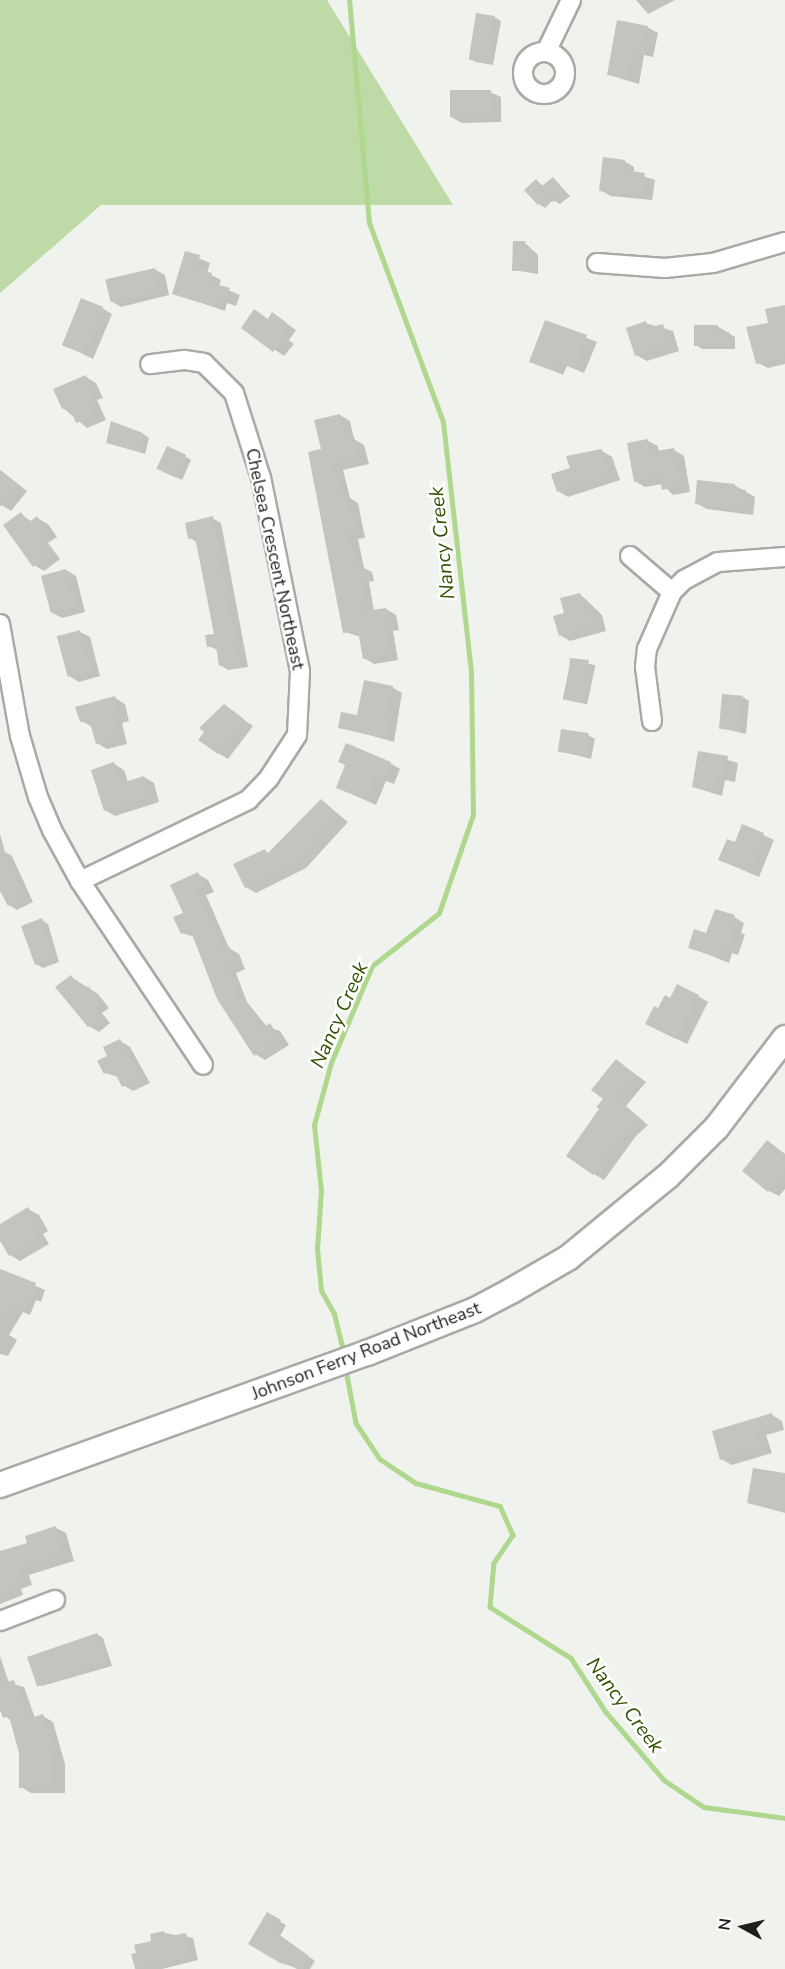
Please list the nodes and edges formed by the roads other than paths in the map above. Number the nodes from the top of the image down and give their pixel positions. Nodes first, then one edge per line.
1 (571, 0) edge
2 (546, 52) dead end
3 (785, 242) edge
4 (597, 263) dead end
5 (150, 364) dead end
6 (630, 556) dead end
7 (785, 557) edge
8 (672, 591) junction
9 (0, 624) edge
10 (652, 721) dead end
11 (80, 881) junction
12 (785, 1038) edge
13 (203, 1065) dead end
14 (0, 1485) edge
15 (55, 1600) dead end
16 (0, 1621) edge

1 - 2 street
3 - 4 street
5 - 11 street, Chelsea Crescent Northeast
6 - 8 street
7 - 8 street
8 - 10 street
9 - 11 street
11 - 13 street
12 - 14 main road, Johnson Ferry Road Northeast
15 - 16 street

